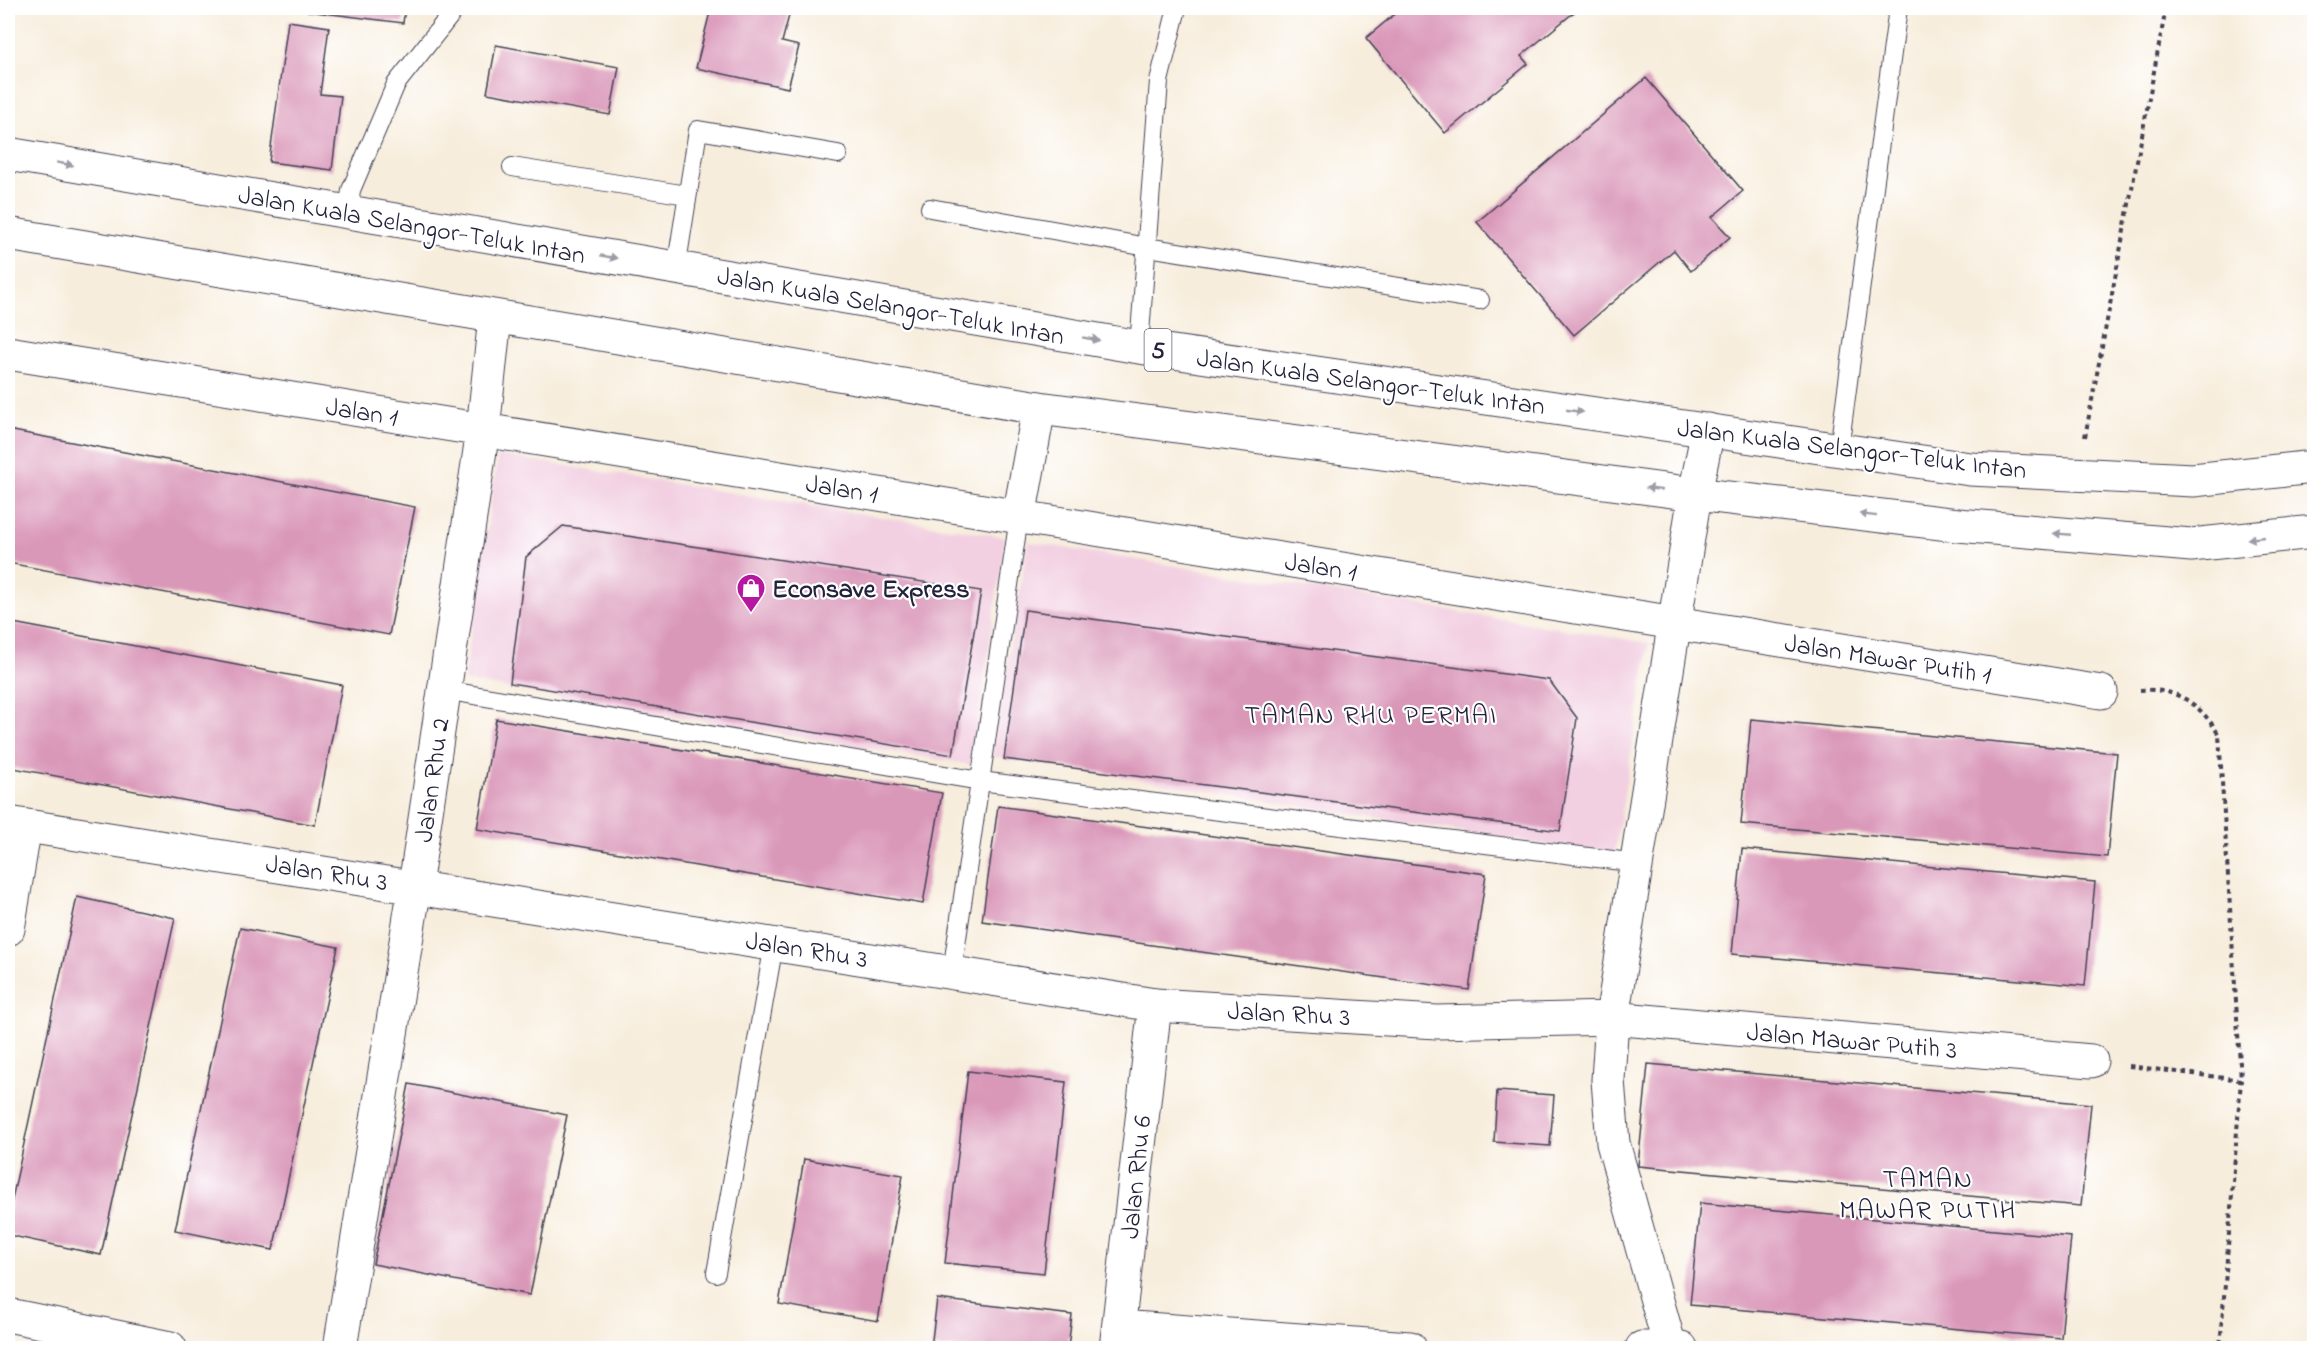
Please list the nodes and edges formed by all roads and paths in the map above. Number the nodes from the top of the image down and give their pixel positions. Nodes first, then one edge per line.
1 (456, 8) edge
2 (1177, 8) edge
3 (1898, 8) edge
4 (2166, 8) edge
5 (838, 153) dead end
6 (8, 154) edge
7 (512, 167) dead end
8 (687, 195) junction
9 (930, 208) dead end
10 (348, 213) junction
11 (8, 234) edge
12 (1147, 247) junction
13 (676, 269) junction
14 (1480, 300) dead end
15 (495, 317) junction
16 (1139, 347) junction
17 (8, 353) edge
18 (1039, 408) junction
19 (483, 430) junction
20 (1708, 430) junction
21 (1839, 449) junction
22 (2314, 467) edge
23 (2078, 474) junction
24 (1695, 494) junction
25 (1019, 517) junction
26 (2314, 532) edge
27 (1676, 623) junction
28 (444, 690) junction
29 (2101, 692) joint
30 (980, 781) junction
31 (16, 825) edge
32 (1637, 863) junction
33 (415, 886) junction
34 (8, 929) edge
35 (774, 944) junction
36 (952, 972) junction
37 (1155, 1005) junction
38 (1612, 1018) junction
39 (2091, 1061) joint
40 (2241, 1080) junction
41 (716, 1273) dead end
42 (8, 1315) edge
43 (1117, 1338) edge
44 (170, 1348) edge
45 (340, 1348) edge
46 (1410, 1348) edge
47 (1664, 1348) edge
48 (2220, 1348) edge

1 - 10 lane
2 - 12 lane
3 - 21 lane
4 - 23 path
5 - 8 lane
6 -> 10 main road, Jalan Kuala Selangor-Teluk Intan / 5
7 - 8 lane
8 - 13 lane
9 - 12 lane
10 -> 13 main road, Jalan Kuala Selangor-Teluk Intan / 5
11 - 15 main road
12 - 14 lane
12 - 16 lane
13 -> 16 main road, Jalan Kuala Selangor-Teluk Intan / 5
15 - 18 main road
15 - 19 main road, Jalan Rhu 2
16 -> 20 main road, Jalan Kuala Selangor-Teluk Intan / 5
17 - 19 main road, Jalan 1
24 -> 18 main road
18 - 25 main road
19 - 25 main road, Jalan 1
19 - 28 main road, Jalan Rhu 2
20 - 21 main road, Jalan Kuala Selangor-Teluk Intan / 5
20 - 24 main road
21 - 23 main road, Jalan Kuala Selangor-Teluk Intan / 5
22 - 23 main road, Jalan Kuala Selangor-Teluk Intan / 5
26 -> 24 main road
24 - 27 main road
25 - 27 main road, Jalan 1
25 - 30 lane
27 - 29 main road, Jalan Mawar Putih 1
27 - 32 main road
28 - 30 lane
28 - 33 main road, Jalan Rhu 2
29 - 40 path
30 - 32 lane
30 - 36 lane
31 - 33 main road, Jalan Rhu 3
31 - 34 main road
32 - 38 main road
33 - 35 main road, Jalan Rhu 3
33 - 45 main road, Jalan Rhu 2
35 - 36 main road, Jalan Rhu 3
35 - 41 lane
36 - 37 main road, Jalan Rhu 3
37 - 38 main road, Jalan Rhu 3
37 - 43 main road, Jalan Rhu 6
38 - 39 main road, Jalan Mawar Putih 3
38 - 47 main road
39 - 40 path
40 - 48 path
42 - 44 main road
43 - 46 main road

